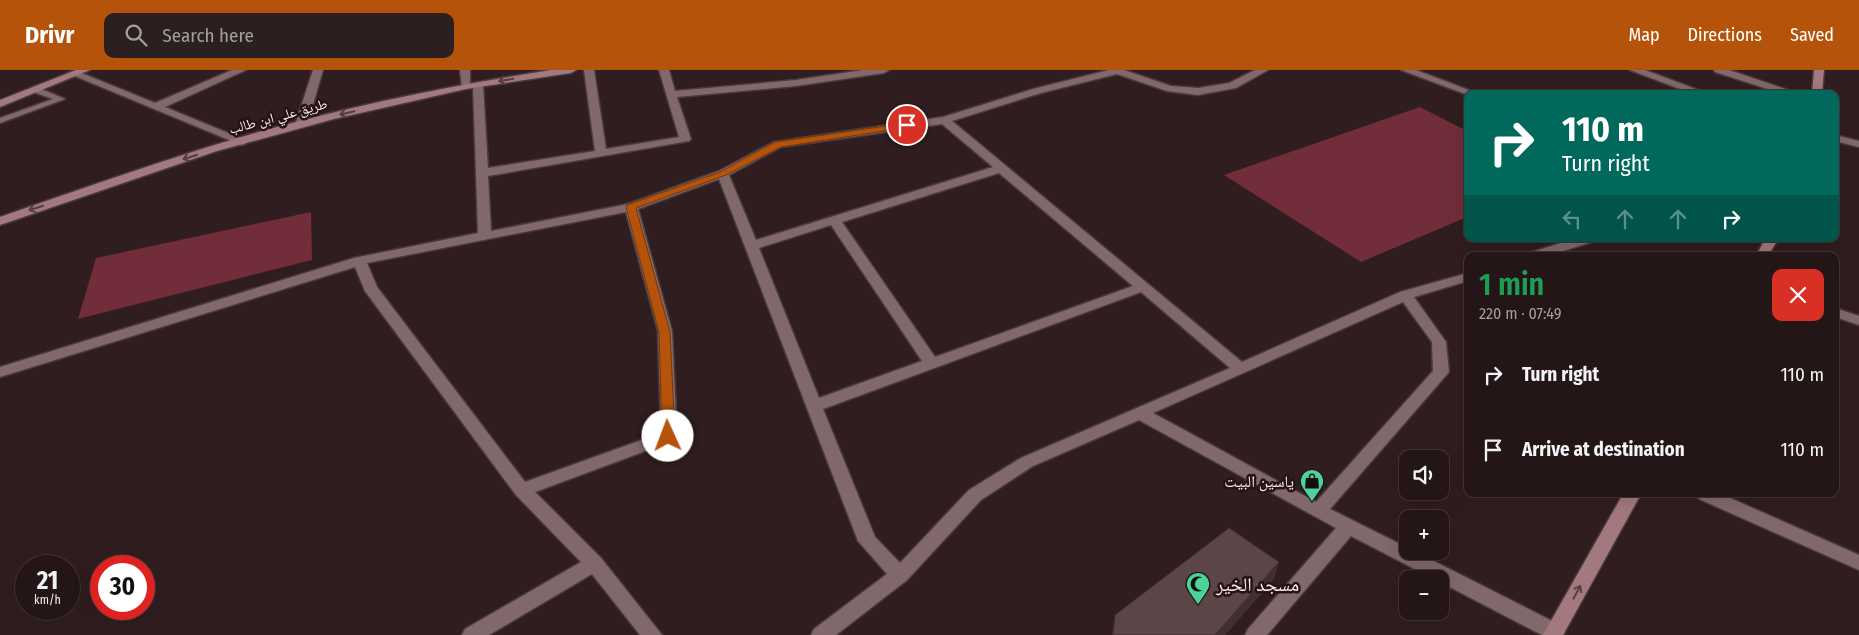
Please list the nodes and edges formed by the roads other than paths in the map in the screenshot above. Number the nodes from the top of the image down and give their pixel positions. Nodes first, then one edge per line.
1 (241, 70) edge
2 (318, 70) edge
3 (465, 70) edge
4 (571, 70) edge
5 (589, 70) edge
6 (664, 70) edge
7 (884, 70) edge
8 (1116, 70) edge
9 (1263, 70) edge
10 (1406, 70) edge
11 (1636, 70) edge
12 (1719, 70) edge
13 (1818, 70) edge
14 (80, 72) edge
15 (472, 85) junction
16 (36, 90) junction
17 (1464, 90) edge
18 (1693, 90) edge
19 (1782, 90) edge
20 (1817, 90) edge
21 (672, 94) junction
22 (0, 104) edge
23 (155, 107) junction
24 (944, 120) junction
25 (0, 121) edge
26 (301, 125) junction
27 (1839, 139) edge
28 (241, 142) junction
29 (1859, 144) edge
30 (600, 153) junction
31 (1002, 168) junction
32 (482, 173) junction
33 (723, 174) junction
34 (630, 207) junction
35 (834, 220) junction
36 (0, 221) edge
37 (485, 235) junction
38 (1578, 242) edge
39 (751, 246) junction
40 (1546, 252) edge
41 (359, 261) junction
42 (1464, 278) edge
43 (1142, 287) junction
44 (1405, 295) junction
45 (1839, 314) edge
46 (1859, 321) edge
47 (931, 363) junction
48 (1241, 369) junction
49 (0, 372) edge
50 (814, 406) junction
51 (1140, 413) junction
52 (522, 490) junction
53 (1630, 497) edge
54 (1712, 497) edge
55 (1318, 511) junction
56 (1349, 526) junction
57 (594, 563) junction
58 (1859, 563) edge
59 (900, 574) junction
60 (1554, 634) edge
61 (472, 635) edge
62 (652, 635) edge
63 (821, 635) edge
64 (1255, 635) edge

1 - 23 street
2 - 26 street
3 - 15 street
4 -> 15 main road, طريق علي ابن طالب
5 - 30 street
6 - 21 street
7 - 21 street
8 - 9 street
8 - 24 street
10 - 17 street
11 - 18 street
12 - 19 street
13 - 20 main road
14 - 16 main road
14 - 23 street
15 -> 26 main road, طريق علي ابن طالب
15 - 32 street
16 - 22 main road
16 - 25 lane
21 - 30 street
23 - 28 street
24 - 31 street
24 - 33 street
26 - 28 main road, طريق علي ابن طالب
27 - 29 street
28 -> 36 main road, طريق علي ابن طالب
30 - 32 street
31 - 35 street
31 - 43 street
32 - 37 street
33 - 34 street
33 - 39 street
34 - 37 street
34 - 52 street
35 - 39 street
35 - 47 street
37 - 41 street
38 - 40 street
39 - 50 street
41 - 49 street
41 - 52 street
42 - 44 street
43 - 47 street
43 - 48 street
44 - 48 street
44 - 55 street
45 - 46 street
47 - 50 street
48 - 51 street
50 - 59 street
51 - 55 street
51 - 59 street
52 - 57 street
60 -> 53 main road
54 - 58 street
55 - 56 street
56 - 60 street
56 - 64 street
57 - 61 street
57 - 62 street
59 - 63 street

